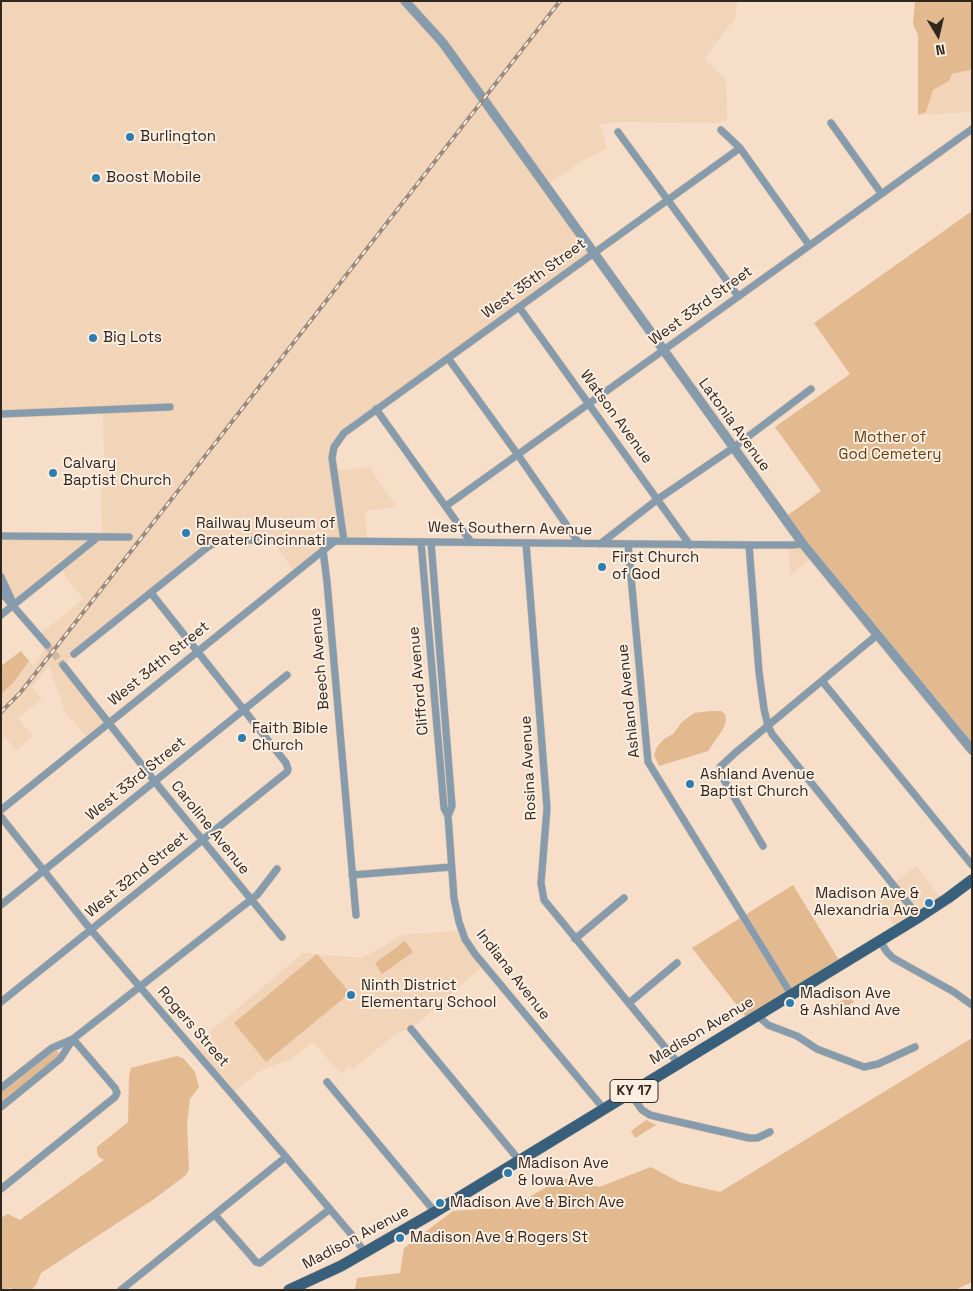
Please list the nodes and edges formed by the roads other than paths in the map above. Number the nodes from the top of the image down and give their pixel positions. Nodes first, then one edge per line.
1 (406, 1) edge
2 (831, 123) dead end
3 (972, 128) edge
4 (722, 130) dead end
5 (618, 132) dead end
6 (740, 148) junction
7 (881, 193) junction
8 (669, 200) junction
9 (809, 245) junction
10 (594, 253) junction
11 (738, 296) junction
12 (519, 307) junction
13 (663, 350) junction
14 (448, 358) junction
15 (811, 390) dead end
16 (589, 403) junction
17 (170, 407) dead end
18 (376, 409) junction
19 (1, 414) edge
20 (733, 448) junction
21 (518, 455) junction
22 (658, 500) junction
23 (446, 506) junction
24 (1, 536) edge
25 (98, 537) junction
26 (129, 537) dead end
27 (336, 541) junction
28 (344, 541) junction
29 (421, 542) junction
30 (431, 542) junction
31 (471, 542) junction
32 (526, 543) junction
33 (579, 543) junction
34 (600, 544) junction
35 (628, 544) junction
36 (802, 544) junction
37 (690, 545) junction
38 (749, 546) junction
39 (323, 550) junction
40 (1, 577) edge
41 (1, 592) edge
42 (150, 593) junction
43 (13, 606) junction
44 (1, 615) edge
45 (877, 635) junction
46 (47, 645) tunnel mouth
47 (197, 652) junction
48 (74, 654) dead end
49 (62, 665) tunnel mouth
50 (287, 675) dead end
51 (822, 681) junction
52 (244, 710) junction
53 (108, 723) junction
54 (768, 726) junction
55 (972, 750) edge
56 (155, 782) junction
57 (1, 810) edge
58 (448, 816) junction
59 (1, 817) edge
60 (450, 838) joint
61 (202, 840) junction
62 (763, 846) dead end
63 (972, 865) edge
64 (452, 867) junction
65 (277, 869) dead end
66 (43, 871) junction
67 (352, 875) junction
68 (972, 880) edge
69 (624, 898) dead end
70 (250, 899) junction
71 (1, 905) edge
72 (356, 915) dead end
73 (919, 917) junction
74 (90, 930) junction
75 (282, 937) dead end
76 (575, 939) junction
77 (880, 940) junction
78 (677, 963) dead end
79 (140, 986) junction
80 (791, 994) junction
81 (1, 1002) edge
82 (629, 1002) junction
83 (972, 1005) edge
84 (757, 1015) junction
85 (410, 1029) dead end
86 (73, 1039) junction
87 (915, 1047) dead end
88 (678, 1063) junction
89 (327, 1082) dead end
90 (1, 1088) edge
91 (630, 1093) junction
92 (1, 1107) edge
93 (604, 1109) junction
94 (770, 1132) dead end
95 (286, 1157) junction
96 (519, 1160) junction
97 (1, 1189) edge
98 (330, 1209) junction
99 (435, 1212) junction
100 (215, 1215) junction
101 (365, 1253) junction
102 (121, 1290) edge
103 (289, 1290) edge

1 - 10 street, Latonia Avenue
2 - 7 street
3 - 7 street, West 33rd Street
4 - 6 street
5 - 8 street
6 - 8 street, West 35th Street
6 - 9 street
7 - 9 street, West 33rd Street
8 - 10 street, West 35th Street
8 - 11 street
9 - 11 street, West 33rd Street
10 - 12 street, West 35th Street
10 - 13 street, Latonia Avenue
11 - 13 street, West 33rd Street
12 - 14 street, West 35th Street
12 - 16 street, Watson Avenue
13 - 16 street, West 33rd Street
13 - 20 street, Latonia Avenue
14 - 18 street, West 35th Street
14 - 21 street
15 - 20 street
16 - 21 street, West 33rd Street
16 - 22 street, Watson Avenue
17 - 19 street
18 - 23 street
18 - 28 street, West 35th Street
20 - 22 street
20 - 36 street, Latonia Avenue
21 - 23 street, West 33rd Street
21 - 33 street
22 - 34 street
22 - 37 street, Watson Avenue
23 - 31 street
24 - 25 street
25 - 26 street
25 - 43 street
27 - 28 street, West Southern Avenue
27 - 39 street, West 34th Street
27 - 42 street, West Southern Avenue
28 - 29 street, West Southern Avenue
29 - 30 street, West Southern Avenue
29 - 58 street, Clifford Avenue
30 - 31 street, West Southern Avenue
30 - 58 street, Clifford Avenue
31 - 32 street, West Southern Avenue
32 - 33 street, West Southern Avenue
32 - 76 street, Rosina Avenue
33 - 34 street, West Southern Avenue
34 - 35 street, West Southern Avenue
35 - 37 street, West Southern Avenue
35 - 80 street, Ashland Avenue
36 - 38 street, West Southern Avenue
36 - 45 street, Latonia Avenue
37 - 38 street, West Southern Avenue
38 - 54 street
39 - 47 street, West 34th Street
39 - 67 street, Beech Avenue
40 - 43 street
41 - 43 street
42 - 47 street
42 - 48 street
43 - 44 street
43 - 46 street
45 - 51 street
45 - 55 street, Latonia Avenue
47 - 52 street
47 - 53 street, West 34th Street
49 - 53 street, Caroline Avenue
50 - 52 street, West 33rd Street
51 - 54 street
51 - 63 street
52 - 56 street, West 33rd Street
52 - 61 street, West 32nd Street
53 - 56 street, Caroline Avenue
53 - 57 street, West 34th Street
54 - 62 street
54 - 73 street
56 - 61 street, Caroline Avenue
56 - 66 street, West 33rd Street
58 - 60 street, Clifford Avenue
59 - 66 street, Rogers Street
60 - 64 street, Indiana Avenue
61 - 70 street, Caroline Avenue
61 - 74 street, West 32nd Street
64 - 67 street
64 - 93 street, Indiana Avenue
65 - 70 street
66 - 71 street, West 33rd Street
66 - 74 street, Rogers Street
67 - 72 street, Beech Avenue
68 - 73 main road, Madison Avenue / KY 17
69 - 76 street
70 - 75 street, Caroline Avenue
70 - 79 street
73 - 77 main road, Madison Avenue / KY 17
74 - 79 street, Rogers Street
74 - 81 street, West 32nd Street
76 - 82 street, Rosina Avenue
77 - 80 main road, Madison Avenue / KY 17
77 - 83 street
78 - 82 street
79 - 86 street
79 - 95 street, Rogers Street
80 - 84 main road, Madison Avenue / KY 17
82 - 88 street, Rosina Avenue
84 - 87 street
84 - 88 main road, Madison Avenue / KY 17
85 - 96 street
86 - 90 street
86 - 92 street
86 - 97 street
88 - 91 main road, Madison Avenue / KY 17
89 - 99 street
91 - 93 main road, Madison Avenue / KY 17
91 - 94 street
93 - 96 main road, Madison Avenue / KY 17
95 - 98 street, Rogers Street
95 - 100 street
96 - 99 main road, Madison Avenue / KY 17
98 - 100 street
98 - 101 street, Rogers Street
99 - 101 main road, Madison Avenue / KY 17
100 - 102 street
101 - 103 main road, Madison Avenue / KY 17

